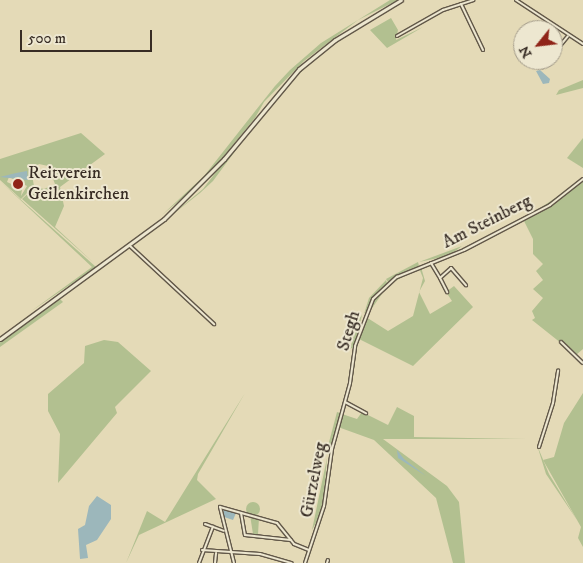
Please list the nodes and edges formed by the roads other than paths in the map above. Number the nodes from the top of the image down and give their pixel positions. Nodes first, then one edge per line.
1 (401, 0) edge
2 (473, 0) edge
3 (516, 0) edge
4 (461, 4) junction
5 (397, 36) dead end
6 (568, 36) junction
7 (563, 42) edge
8 (583, 44) edge
9 (483, 50) dead end
10 (583, 178) edge
11 (129, 245) junction
12 (431, 262) junction
13 (397, 277) joint
14 (440, 278) junction
15 (466, 285) dead end
16 (447, 292) dead end
17 (214, 324) dead end
18 (0, 339) edge
19 (561, 342) dead end
20 (583, 363) edge
21 (558, 370) dead end
22 (345, 402) junction
23 (366, 413) dead end
24 (336, 429) joint
25 (539, 447) dead end
26 (241, 513) junction
27 (205, 524) dead end
28 (213, 527) junction
29 (224, 531) junction
30 (291, 540) junction
31 (202, 550) junction
32 (309, 550) junction
33 (216, 553) junction
34 (230, 554) junction
35 (199, 563) edge
36 (215, 563) edge
37 (234, 563) edge
38 (292, 563) edge
39 (306, 563) edge

1 - 11 main road
2 - 4 street
3 - 6 street
4 - 5 street
4 - 9 street
6 - 7 street
6 - 8 street
10 - 12 street, Am Steinberg
11 - 17 street
11 - 18 main road
12 - 13 street, Am Steinberg
12 - 14 street
13 - 22 street, Stegh
14 - 15 street
14 - 16 street
19 - 20 street
21 - 25 street
22 - 23 street
22 - 24 street, Stegh
24 - 32 street, Gürzelweg
26 - 29 street
26 - 30 street
26 - 30 street
27 - 28 street
28 - 29 street
28 - 31 street
29 - 34 street
30 - 32 street
31 - 33 street
31 - 35 street
32 - 39 street, Gürzelweg
33 - 34 street
33 - 36 street
34 - 37 street
34 - 38 street

